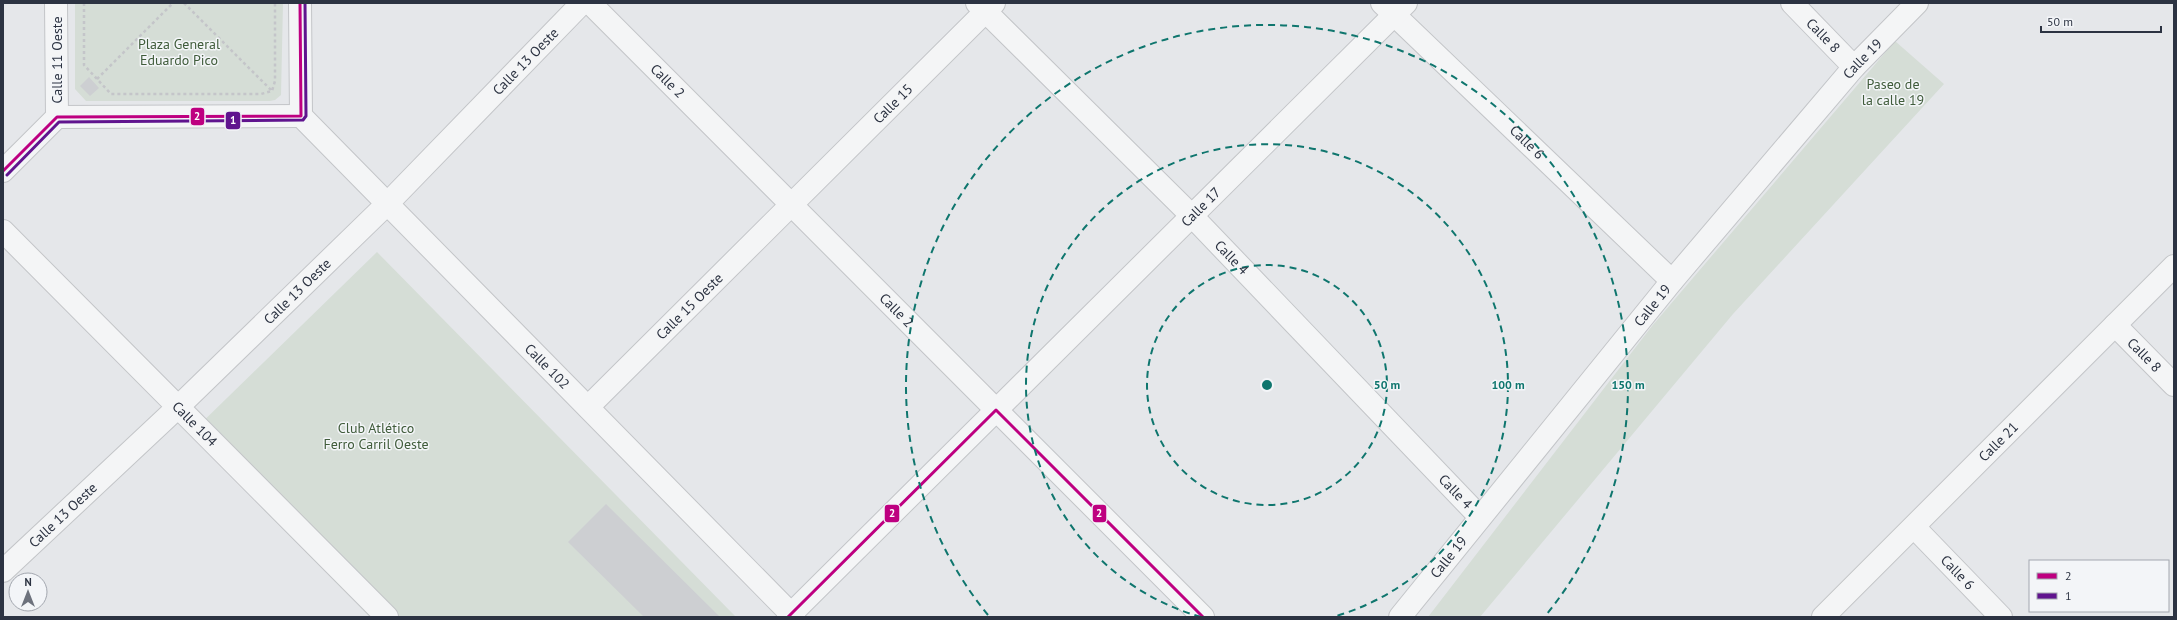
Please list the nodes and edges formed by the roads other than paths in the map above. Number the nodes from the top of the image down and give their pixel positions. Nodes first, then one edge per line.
1 (56, 3) edge
2 (300, 3) edge
3 (582, 3) edge
4 (590, 3) edge
5 (1792, 3) edge
6 (1917, 3) edge
7 (986, 6) edge
8 (1394, 7) edge
9 (1854, 67) junction
10 (300, 116) junction
11 (57, 117) junction
12 (3, 172) edge
13 (387, 204) junction
14 (792, 205) junction
15 (1192, 216) junction
16 (3, 231) edge
17 (2174, 266) edge
18 (1672, 281) junction
19 (2115, 325) junction
20 (2174, 385) edge
21 (178, 407) junction
22 (588, 407) junction
23 (996, 410) junction
24 (1480, 517) junction
25 (1914, 527) junction
26 (3, 571) edge
27 (380, 614) edge
28 (791, 616) edge
29 (1202, 617) edge
30 (1400, 617) edge
31 (1822, 617) edge
32 (2001, 617) edge

1 - 11 street, Calle 11 Oeste
2 - 10 street
3 - 13 street, Calle 13 Oeste
4 - 14 street, Calle 2
5 - 9 street, Calle 8
6 - 9 street, Calle 19
7 - 14 street, Calle 15
7 - 15 street, Calle 4
8 - 15 street, Calle 17
8 - 18 street, Calle 6
9 - 18 street, Calle 19
10 - 11 street, Calle 11 Oeste
10 - 13 street, Calle 102
11 - 12 street, Calle 11 Oeste
13 - 21 street, Calle 13 Oeste
13 - 22 street, Calle 102
14 - 22 street, Calle 15 Oeste
14 - 23 street, Calle 2
15 - 23 street, Calle 17
15 - 24 street, Calle 4
16 - 21 street, Calle 104
17 - 19 street, Calle 21
18 - 24 street, Calle 19
19 - 20 street, Calle 8
19 - 25 street, Calle 21
21 - 26 street, Calle 13 Oeste
21 - 27 street, Calle 104
22 - 28 street, Calle 102
23 - 28 street, Calle 17
23 - 29 street, Calle 2
24 - 30 street, Calle 19
25 - 31 street, Calle 21
25 - 32 street, Calle 6

